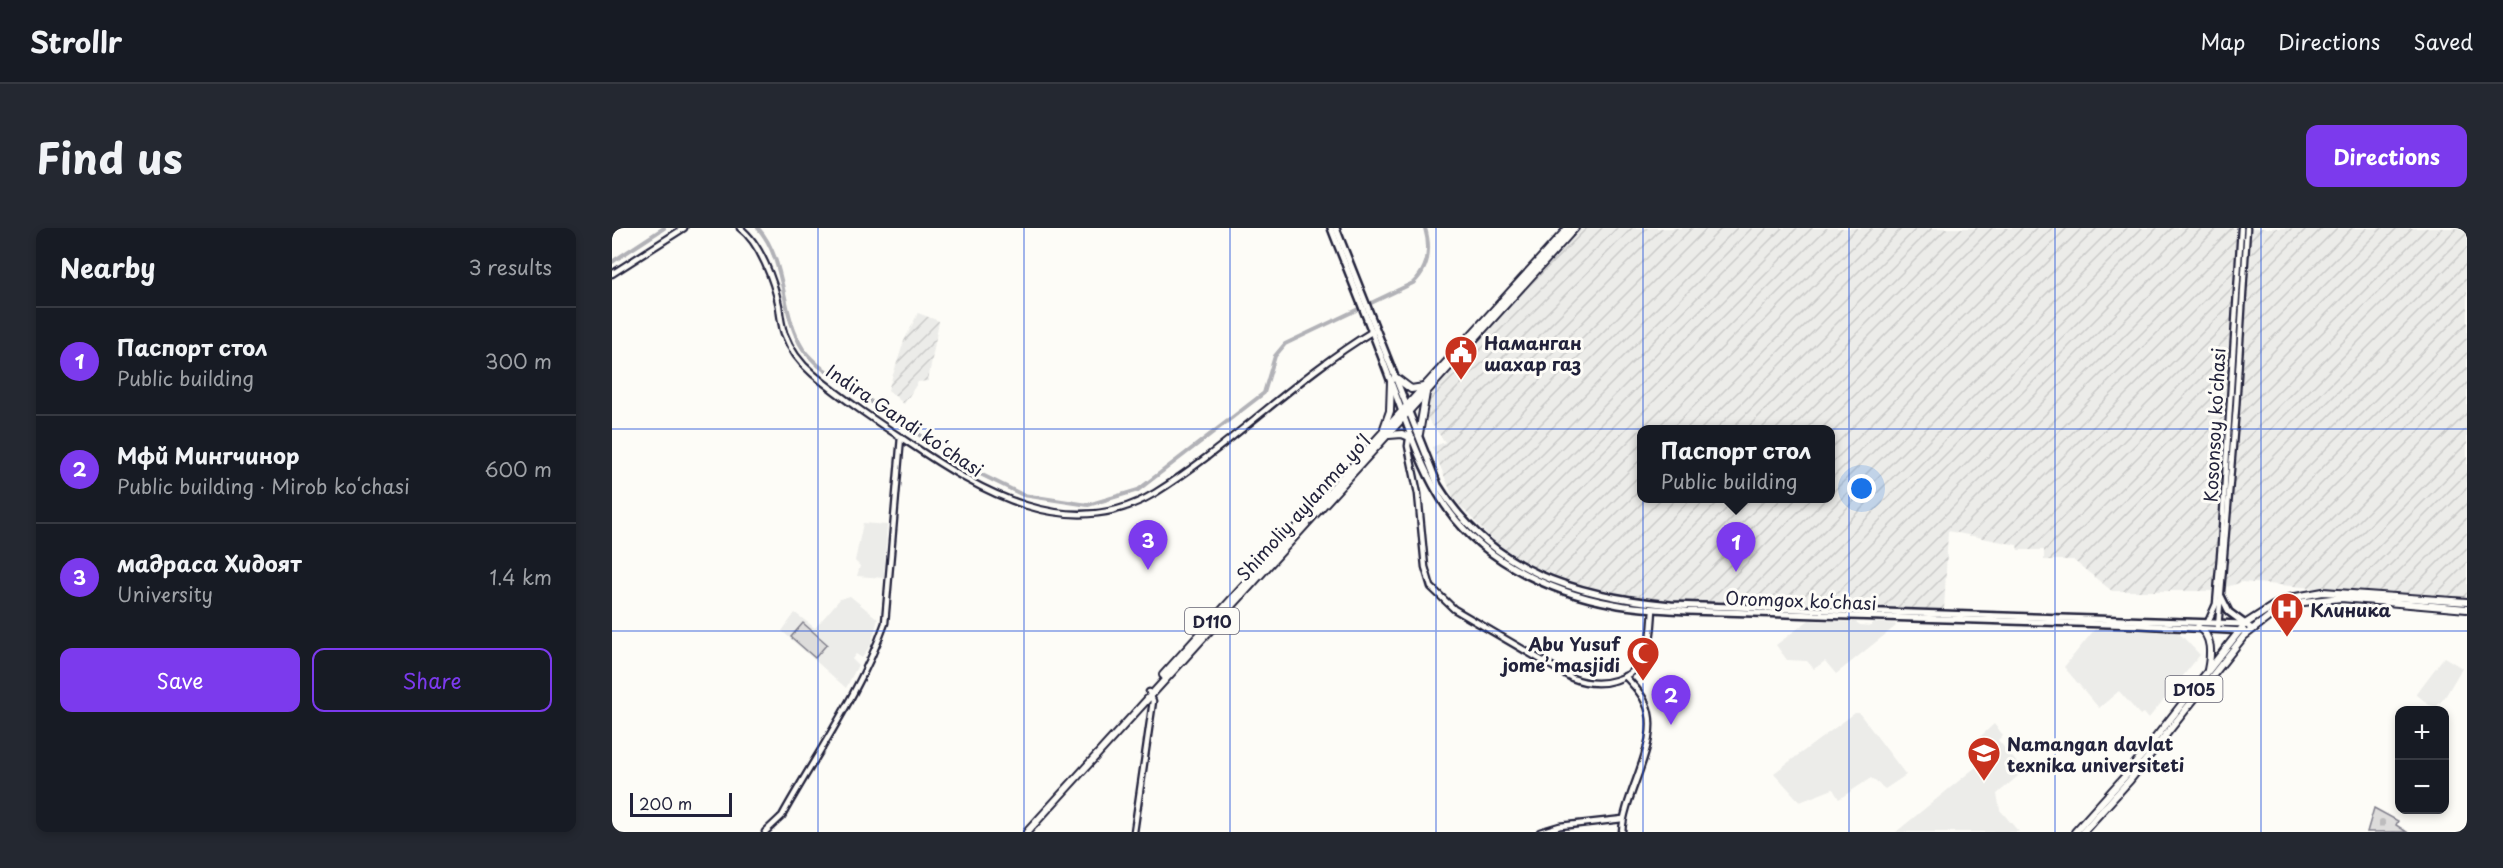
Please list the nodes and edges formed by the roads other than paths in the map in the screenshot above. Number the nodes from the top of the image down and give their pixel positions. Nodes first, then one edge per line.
1 (684, 228) edge
2 (740, 228) edge
3 (1330, 228) edge
4 (1335, 228) edge
5 (1568, 228) edge
6 (1575, 228) edge
7 (2241, 228) edge
8 (2247, 228) edge
9 (612, 274) edge
10 (1362, 299) junction
11 (1374, 331) junction
12 (1393, 379) junction
13 (1426, 389) junction
14 (1406, 409) junction
15 (1404, 417) junction
16 (1385, 433) junction
17 (1419, 434) junction
18 (901, 437) junction
19 (1412, 438) junction
20 (1424, 458) junction
21 (2221, 596) junction
22 (2467, 602) edge
23 (1653, 609) junction
24 (2467, 609) edge
25 (1923, 616) junction
26 (2208, 622) junction
27 (2218, 625) junction
28 (2198, 627) junction
29 (2243, 627) junction
30 (2250, 630) junction
31 (2208, 672) junction
32 (1625, 676) junction
33 (1150, 693) junction
34 (1623, 819) junction
35 (765, 832) edge
36 (1025, 832) edge
37 (1134, 832) edge
38 (1540, 832) edge
39 (1622, 832) edge
40 (2075, 832) edge
41 (2083, 832) edge

1 - 9 street
2 - 18 street, Indira Gandi koʻchasi
3 - 10 main road
4 - 10 main road
5 - 13 main road, Shimoliy aylanma yoʻl / D110
6 - 13 main road, Shimoliy aylanma yoʻl / D110
7 - 26 street, Kosonsoy koʻchasi
8 - 21 street, Kosonsoy koʻchasi
10 - 11 main road
11 - 12 main road
11 - 18 street, Indira Gandi koʻchasi
12 - 13 main road
12 - 14 main road
12 - 16 main road
13 - 14 main road, Shimoliy aylanma yoʻl / D110
13 - 17 main road
14 - 15 main road, Shimoliy aylanma yoʻl / D110
14 - 16 main road, Shimoliy aylanma yoʻl / D110
14 - 17 main road
15 - 16 main road, Shimoliy aylanma yoʻl / D110
15 - 19 main road
16 - 19 main road
16 - 33 main road, Shimoliy aylanma yoʻl / D110
17 - 20 main road
18 - 35 street
19 - 20 main road
19 - 32 street
20 - 23 main road, Oromgox ko‘chasi
20 - 25 main road, Oromgox ko‘chasi
21 - 27 street, Kosonsoy koʻchasi
21 - 29 main road
22 - 29 main road, D105
23 - 25 main road, Oromgox ko‘chasi
23 - 32 street
24 - 30 main road, D105
25 - 26 main road, Oromgox ko‘chasi
25 - 28 main road, Oromgox ko‘chasi
26 - 27 main road, Oromgox ko‘chasi
27 - 28 main road, Oromgox ko‘chasi
27 - 29 main road, Oromgox ko‘chasi
28 - 31 main road
29 - 30 main road
29 - 31 main road, D105
30 - 41 main road, D105
31 - 40 main road, D105
32 - 34 street
33 - 36 main road, Shimoliy aylanma yoʻl / D110
33 - 37 street
34 - 38 street
34 - 39 street

